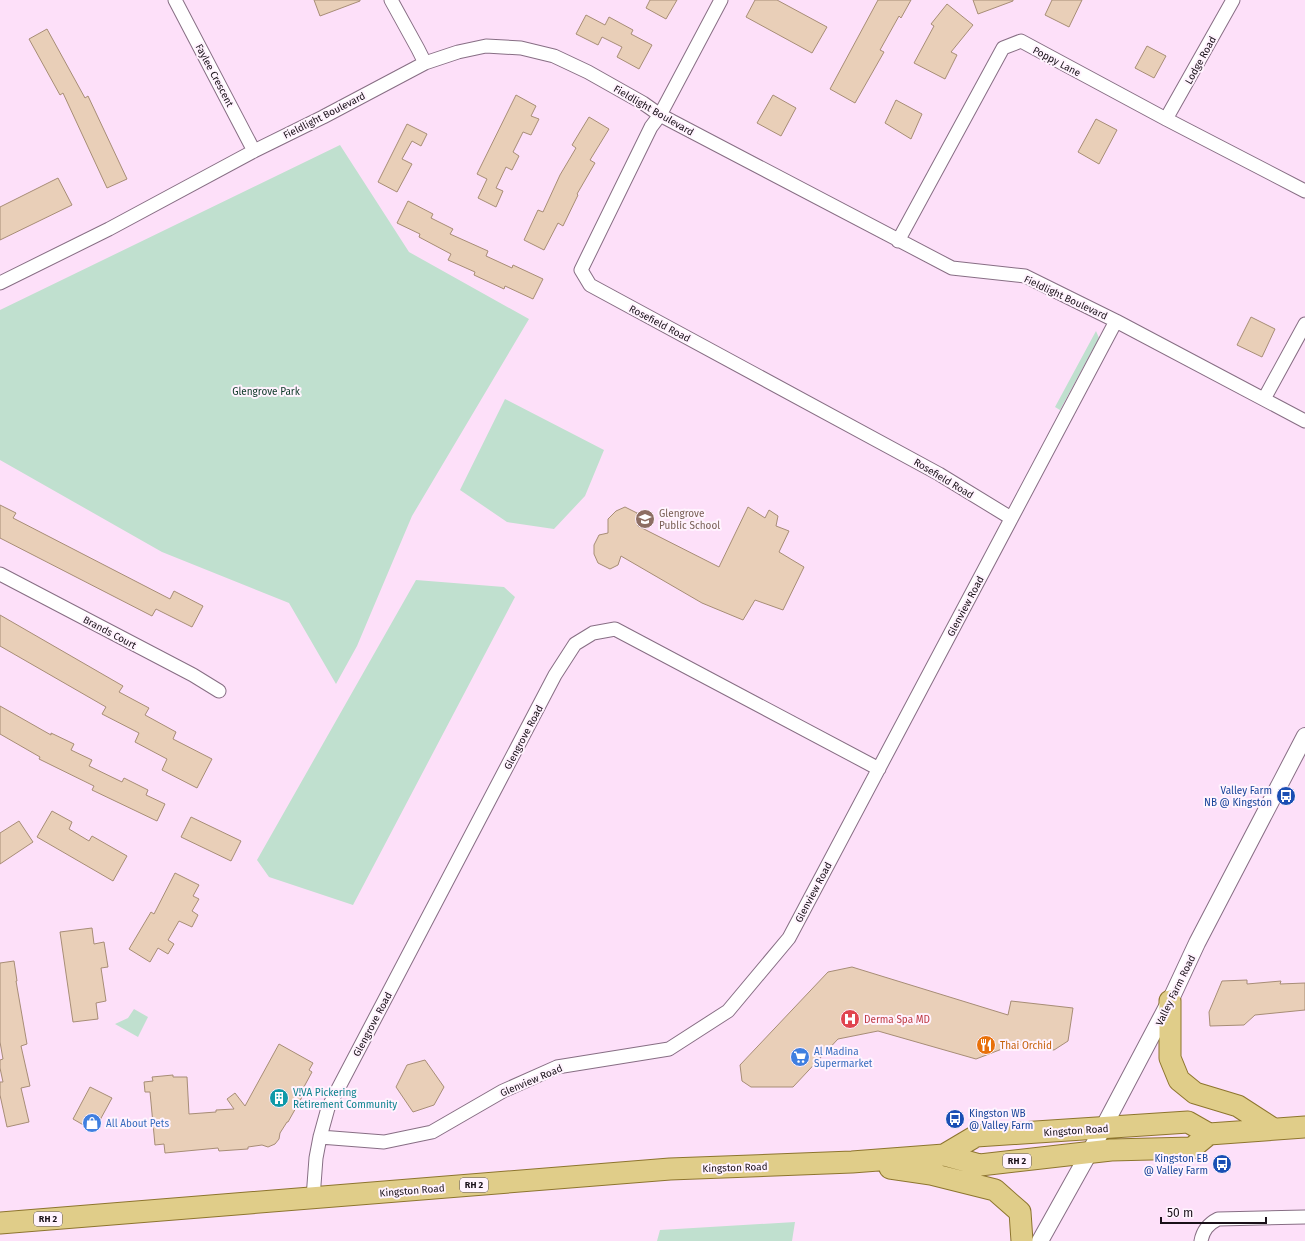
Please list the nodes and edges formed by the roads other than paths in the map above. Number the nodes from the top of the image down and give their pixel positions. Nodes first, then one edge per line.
1 (176, 0) edge
2 (391, 0) edge
3 (721, 0) edge
4 (1233, 0) edge
5 (424, 63) junction
6 (660, 115) junction
7 (1166, 119) junction
8 (254, 151) junction
9 (1305, 191) edge
10 (898, 241) junction
11 (0, 283) edge
12 (1116, 321) junction
13 (1305, 324) edge
14 (1264, 398) junction
15 (1305, 420) edge
16 (1011, 518) junction
17 (0, 574) edge
18 (219, 691) dead end
19 (1305, 736) edge
20 (879, 769) junction
21 (1170, 1001) junction
22 (1305, 1127) edge
23 (1103, 1128) junction
24 (1272, 1128) junction
25 (1209, 1134) junction
26 (320, 1137) junction
27 (1090, 1152) junction
28 (944, 1155) junction
29 (852, 1162) junction
30 (313, 1198) junction
31 (1305, 1217) edge
32 (0, 1223) edge
33 (1022, 1241) edge
34 (1040, 1241) edge
35 (1201, 1241) edge

1 - 8 street, Faylee Crescent
2 - 5 street
3 - 6 street, Rosefield Road
4 - 7 street, Lodge Road
5 - 6 street, Fieldlight Boulevard
5 - 8 street, Fieldlight Boulevard
6 - 10 street, Fieldlight Boulevard
6 - 16 street, Rosefield Road
7 - 9 street, Poppy Lane
7 - 10 street, Poppy Lane
8 - 11 street, Fieldlight Boulevard
10 - 12 street, Fieldlight Boulevard
12 - 14 street, Fieldlight Boulevard
12 - 16 street, Glenview Road
13 - 14 street
14 - 15 street, Fieldlight Boulevard
16 - 20 street, Glenview Road
17 - 18 street, Brands Court
19 - 21 street, Valley Farm Road
20 - 26 street, Glenview Road
20 - 26 street, Glengrove Road
21 - 23 street, Valley Farm Road
21 - 24 main road
22 - 24 main road
23 - 25 main road, Kingston Road / RH 2
23 - 27 street, Valley Farm Road
23 - 28 main road, Kingston Road / RH 2
24 - 25 main road
25 - 27 main road, Kingston Road / RH 2
26 - 30 street
27 - 28 main road, Kingston Road / RH 2
27 - 34 street, Valley Farm Road
28 - 29 main road, Kingston Road / RH 2
29 - 30 main road, Kingston Road / RH 2
29 - 33 main road
30 - 32 main road, Kingston Road / RH 2
31 - 35 street

